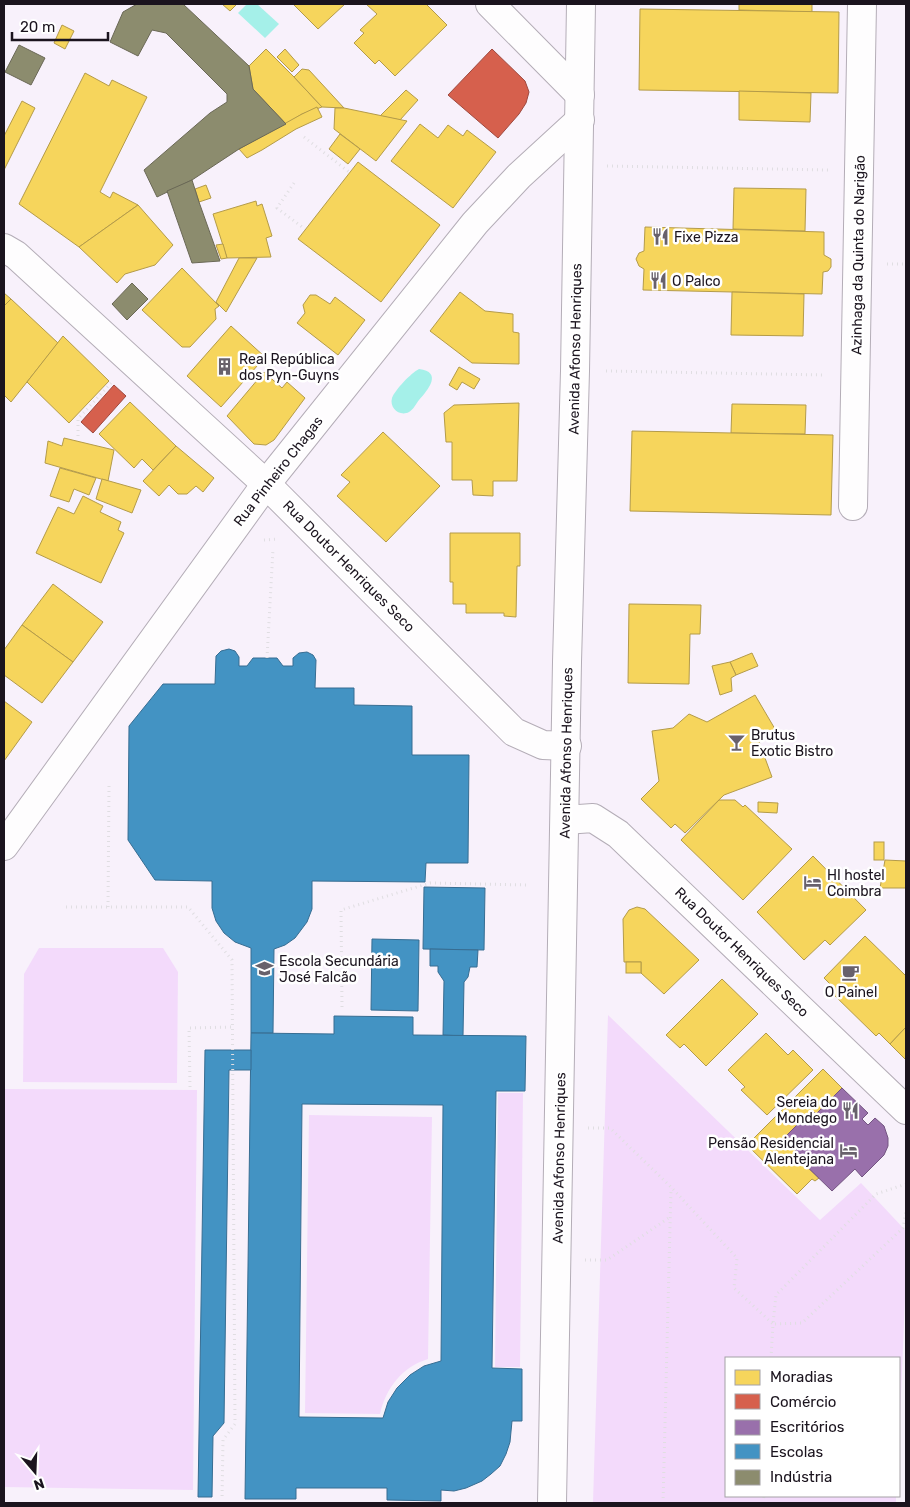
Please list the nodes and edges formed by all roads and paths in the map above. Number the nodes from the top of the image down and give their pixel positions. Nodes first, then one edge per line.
1 (490, 4) edge
2 (581, 4) edge
3 (862, 4) edge
4 (580, 107) junction
5 (304, 137) dead end
6 (578, 165) junction
7 (859, 170) junction
8 (349, 172) dead end
9 (294, 183) dead end
10 (305, 229) dead end
11 (4, 248) edge
12 (635, 371) dead end
13 (855, 376) junction
14 (111, 383) dead end
15 (78, 436) dead end
16 (266, 484) junction
17 (852, 506) dead end
18 (281, 539) dead end
19 (256, 540) dead end
20 (274, 548) dead end
21 (267, 658) dead end
22 (567, 746) junction
23 (109, 785) dead end
24 (565, 820) junction
25 (4, 846) edge
26 (528, 885) dead end
27 (66, 907) dead end
28 (108, 907) junction
29 (342, 1007) dead end
30 (232, 1027) junction
31 (190, 1087) dead end
32 (906, 1110) edge
33 (610, 1128) dead end
34 (906, 1184) edge
35 (671, 1188) junction
36 (906, 1212) edge
37 (670, 1217) junction
38 (607, 1260) dead end
39 (773, 1324) junction
40 (771, 1357) edge
41 (222, 1500) dead end
42 (552, 1503) edge
43 (663, 1503) edge

1 - 4 street
2 - 4 street, Avenida Afonso Henriques
3 - 7 street, Azinhaga da Quinta do Narigão
4 - 6 street, Avenida Afonso Henriques
4 - 16 street, Rua Pinheiro Chagas
5 - 8 path
6 - 7 path
6 - 22 street, Avenida Afonso Henriques
7 - 13 street, Azinhaga da Quinta do Narigão
9 - 10 path
11 - 16 street, Rua Doutor Henriques Seco
12 - 13 path
13 - 17 street, Azinhaga da Quinta do Narigão
14 - 15 path
16 - 22 street, Rua Doutor Henriques Seco
16 - 25 street, Rua Pinheiro Chagas
18 - 19 path
20 - 21 path
22 - 24 street, Avenida Afonso Henriques
23 - 28 path
24 - 32 street, Rua Doutor Henriques Seco
24 - 42 street, Avenida Afonso Henriques
26 - 29 path
27 - 28 path
28 - 30 path
30 - 31 path
30 - 41 path
33 - 35 path
34 - 39 path
35 - 37 path
35 - 39 path
36 - 39 path
37 - 38 path
37 - 43 path
39 - 40 path

